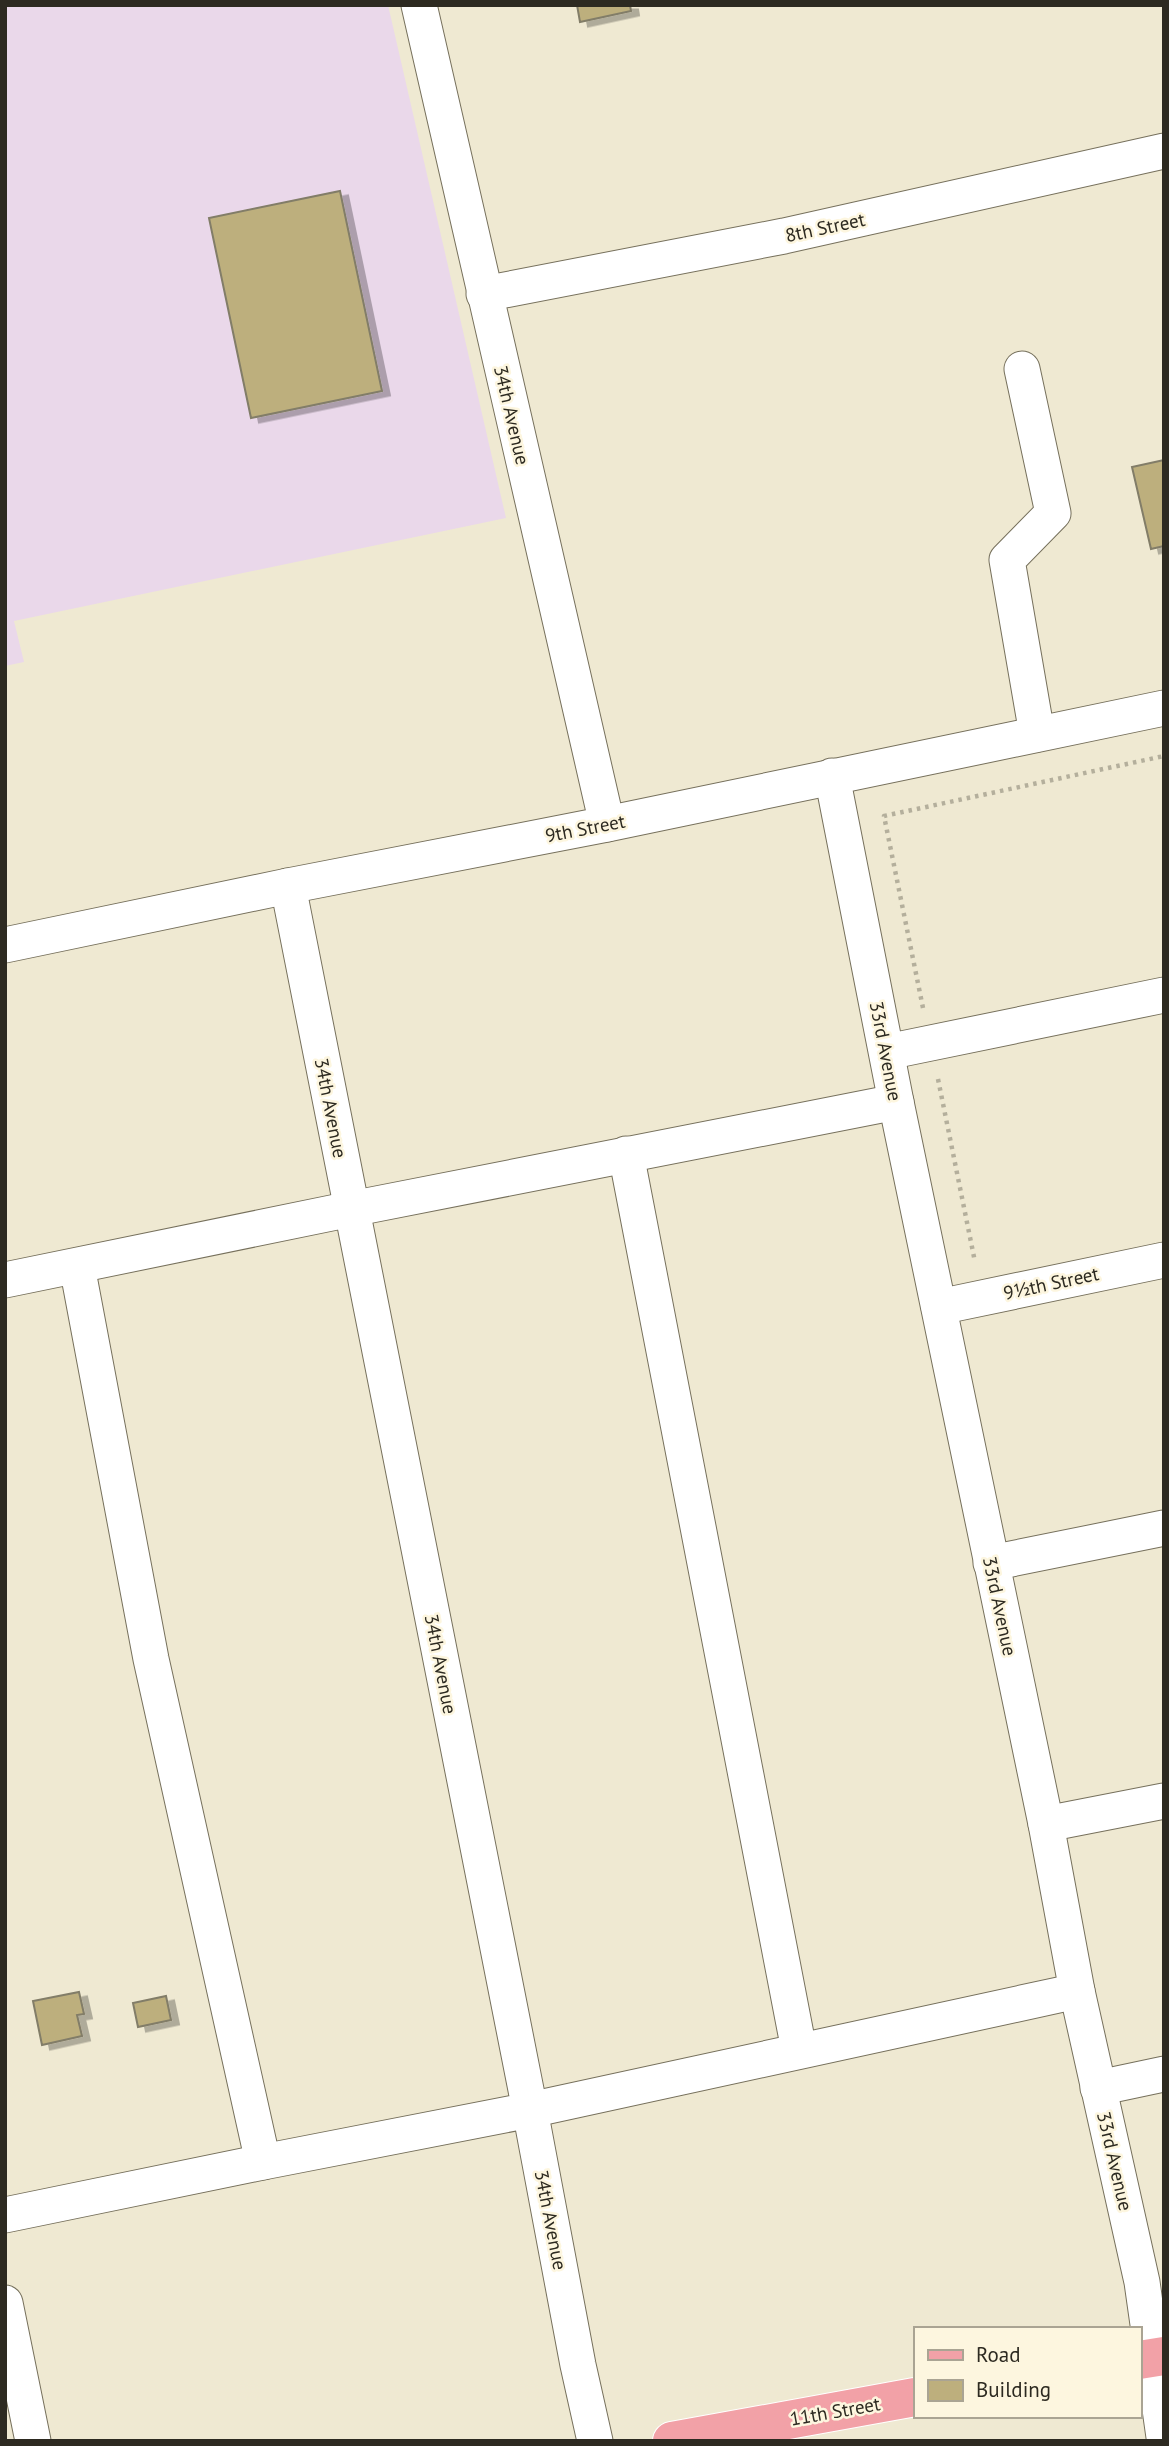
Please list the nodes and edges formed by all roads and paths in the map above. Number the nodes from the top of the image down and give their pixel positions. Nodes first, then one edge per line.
1 (419, 5) edge
2 (1164, 151) edge
3 (484, 294) junction
4 (1023, 369) dead end
5 (1164, 708) edge
6 (1037, 734) junction
7 (832, 776) junction
8 (607, 824) junction
9 (288, 886) junction
10 (5, 945) edge
11 (1164, 995) edge
12 (887, 1052) junction
13 (896, 1102) junction
14 (625, 1154) junction
15 (351, 1209) junction
16 (1164, 1260) edge
17 (77, 1266) junction
18 (5, 1280) edge
19 (939, 1307) junction
20 (1164, 1528) edge
21 (991, 1563) junction
22 (1164, 1801) edge
23 (1046, 1824) junction
24 (1077, 1991) junction
25 (799, 2050) junction
26 (1164, 2074) edge
27 (1098, 2088) junction
28 (530, 2110) junction
29 (263, 2162) junction
30 (5, 2215) edge
31 (5, 2303) edge
32 (1152, 2358) edge
33 (914, 2397) edge
34 (1164, 2437) edge
35 (33, 2441) edge
36 (595, 2441) edge
37 (672, 2441) edge

1 - 3 street, 34th Avenue
2 - 3 street, 8th Street
3 - 8 street, 34th Avenue
4 - 6 street
5 - 6 street, 9th Street
6 - 7 street, 9th Street
7 - 8 street, 9th Street
7 - 12 street, 33rd Avenue
8 - 9 street, 9th Street
9 - 10 street, 9th Street
9 - 15 street, 34th Avenue
11 - 12 street
12 - 13 street, 33rd Avenue
13 - 14 street
13 - 19 street, 33rd Avenue
14 - 15 street
14 - 25 street
15 - 17 street
15 - 28 street, 34th Avenue
16 - 19 street, 9½th Street
17 - 18 street
17 - 29 street
19 - 21 street, 33rd Avenue
20 - 21 street
21 - 23 street, 33rd Avenue
22 - 23 street
23 - 24 street, 33rd Avenue
24 - 25 street
24 - 27 street, 33rd Avenue
25 - 28 street
26 - 27 street
27 - 32 street, 33rd Avenue
28 - 29 street
28 - 36 street, 34th Avenue
29 - 30 street
31 - 35 street
32 - 34 street, 33rd Avenue
33 - 37 main road, 11th Street

